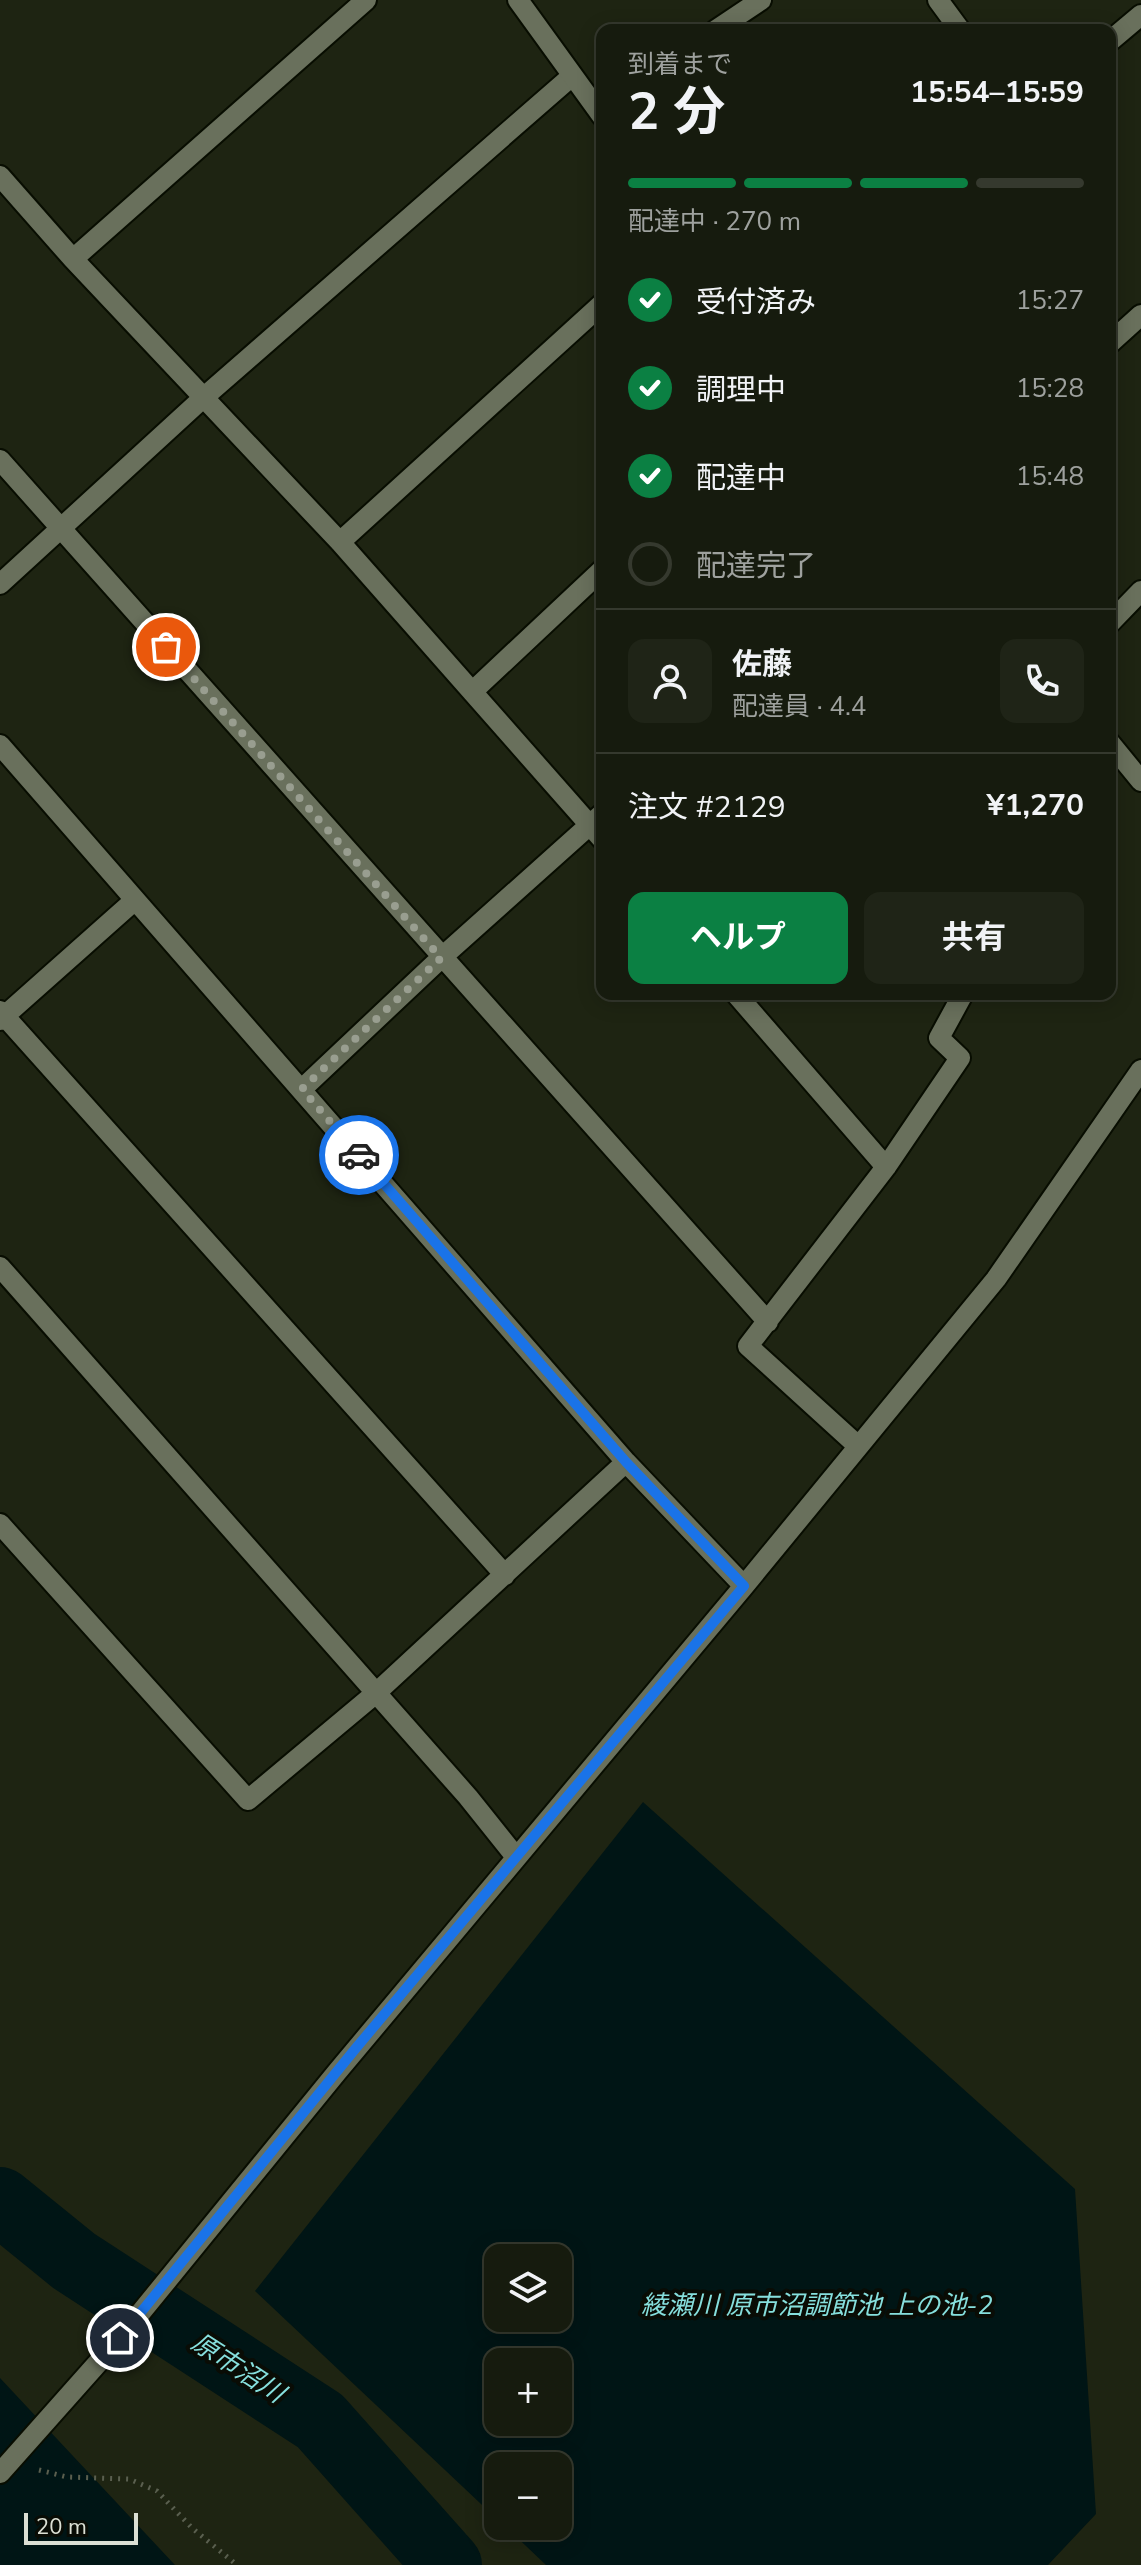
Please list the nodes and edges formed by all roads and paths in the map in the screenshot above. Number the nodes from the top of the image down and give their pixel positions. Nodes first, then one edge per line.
1 (366, 0) edge
2 (518, 0) edge
3 (761, 0) edge
4 (938, 0) edge
5 (1140, 18) edge
6 (725, 24) edge
7 (956, 24) edge
8 (1116, 36) edge
9 (572, 76) junction
10 (596, 105) edge
11 (0, 176) edge
12 (73, 259) junction
13 (596, 309) edge
14 (1141, 315) edge
15 (1116, 338) edge
16 (203, 398) junction
17 (0, 460) edge
18 (60, 527) junction
19 (340, 542) junction
20 (596, 576) edge
21 (0, 584) edge
22 (1141, 591) edge
23 (1116, 617) edge
24 (473, 691) junction
25 (0, 745) edge
26 (1116, 750) edge
27 (1141, 781) edge
28 (596, 824) edge
29 (596, 828) edge
30 (135, 900) junction
31 (441, 958) junction
32 (741, 1000) edge
33 (960, 1000) edge
34 (1, 1016) edge
35 (1141, 1070) edge
36 (302, 1089) junction
37 (886, 1167) junction
38 (0, 1267) edge
39 (768, 1322) junction
40 (858, 1446) junction
41 (626, 1462) junction
42 (0, 1524) edge
43 (505, 1575) junction
44 (744, 1586) junction
45 (376, 1693) junction
46 (516, 1857) junction
47 (15, 2454) junction
48 (0, 2473) edge
49 (237, 2565) edge

1 - 12 street
2 - 9 street
3 - 6 street
4 - 7 street
5 - 8 street
9 - 10 street
9 - 16 street
11 - 12 street
12 - 16 street
13 - 19 street
14 - 15 street
16 - 18 street
16 - 19 street
17 - 18 street
18 - 21 street
18 - 31 street
19 - 24 street
20 - 24 street
22 - 23 street
24 - 28 street
25 - 30 street
26 - 27 street
29 - 31 street
30 - 34 street
30 - 36 street
31 - 36 street
31 - 39 street
32 - 37 street
33 - 37 street
34 - 43 street
35 - 40 street
36 - 41 street
37 - 39 street
38 - 45 street
39 - 40 street
40 - 44 street
41 - 43 street
41 - 44 street
42 - 45 street
43 - 45 street
44 - 46 street
45 - 46 street
46 - 47 street
47 - 48 street
47 - 49 path

